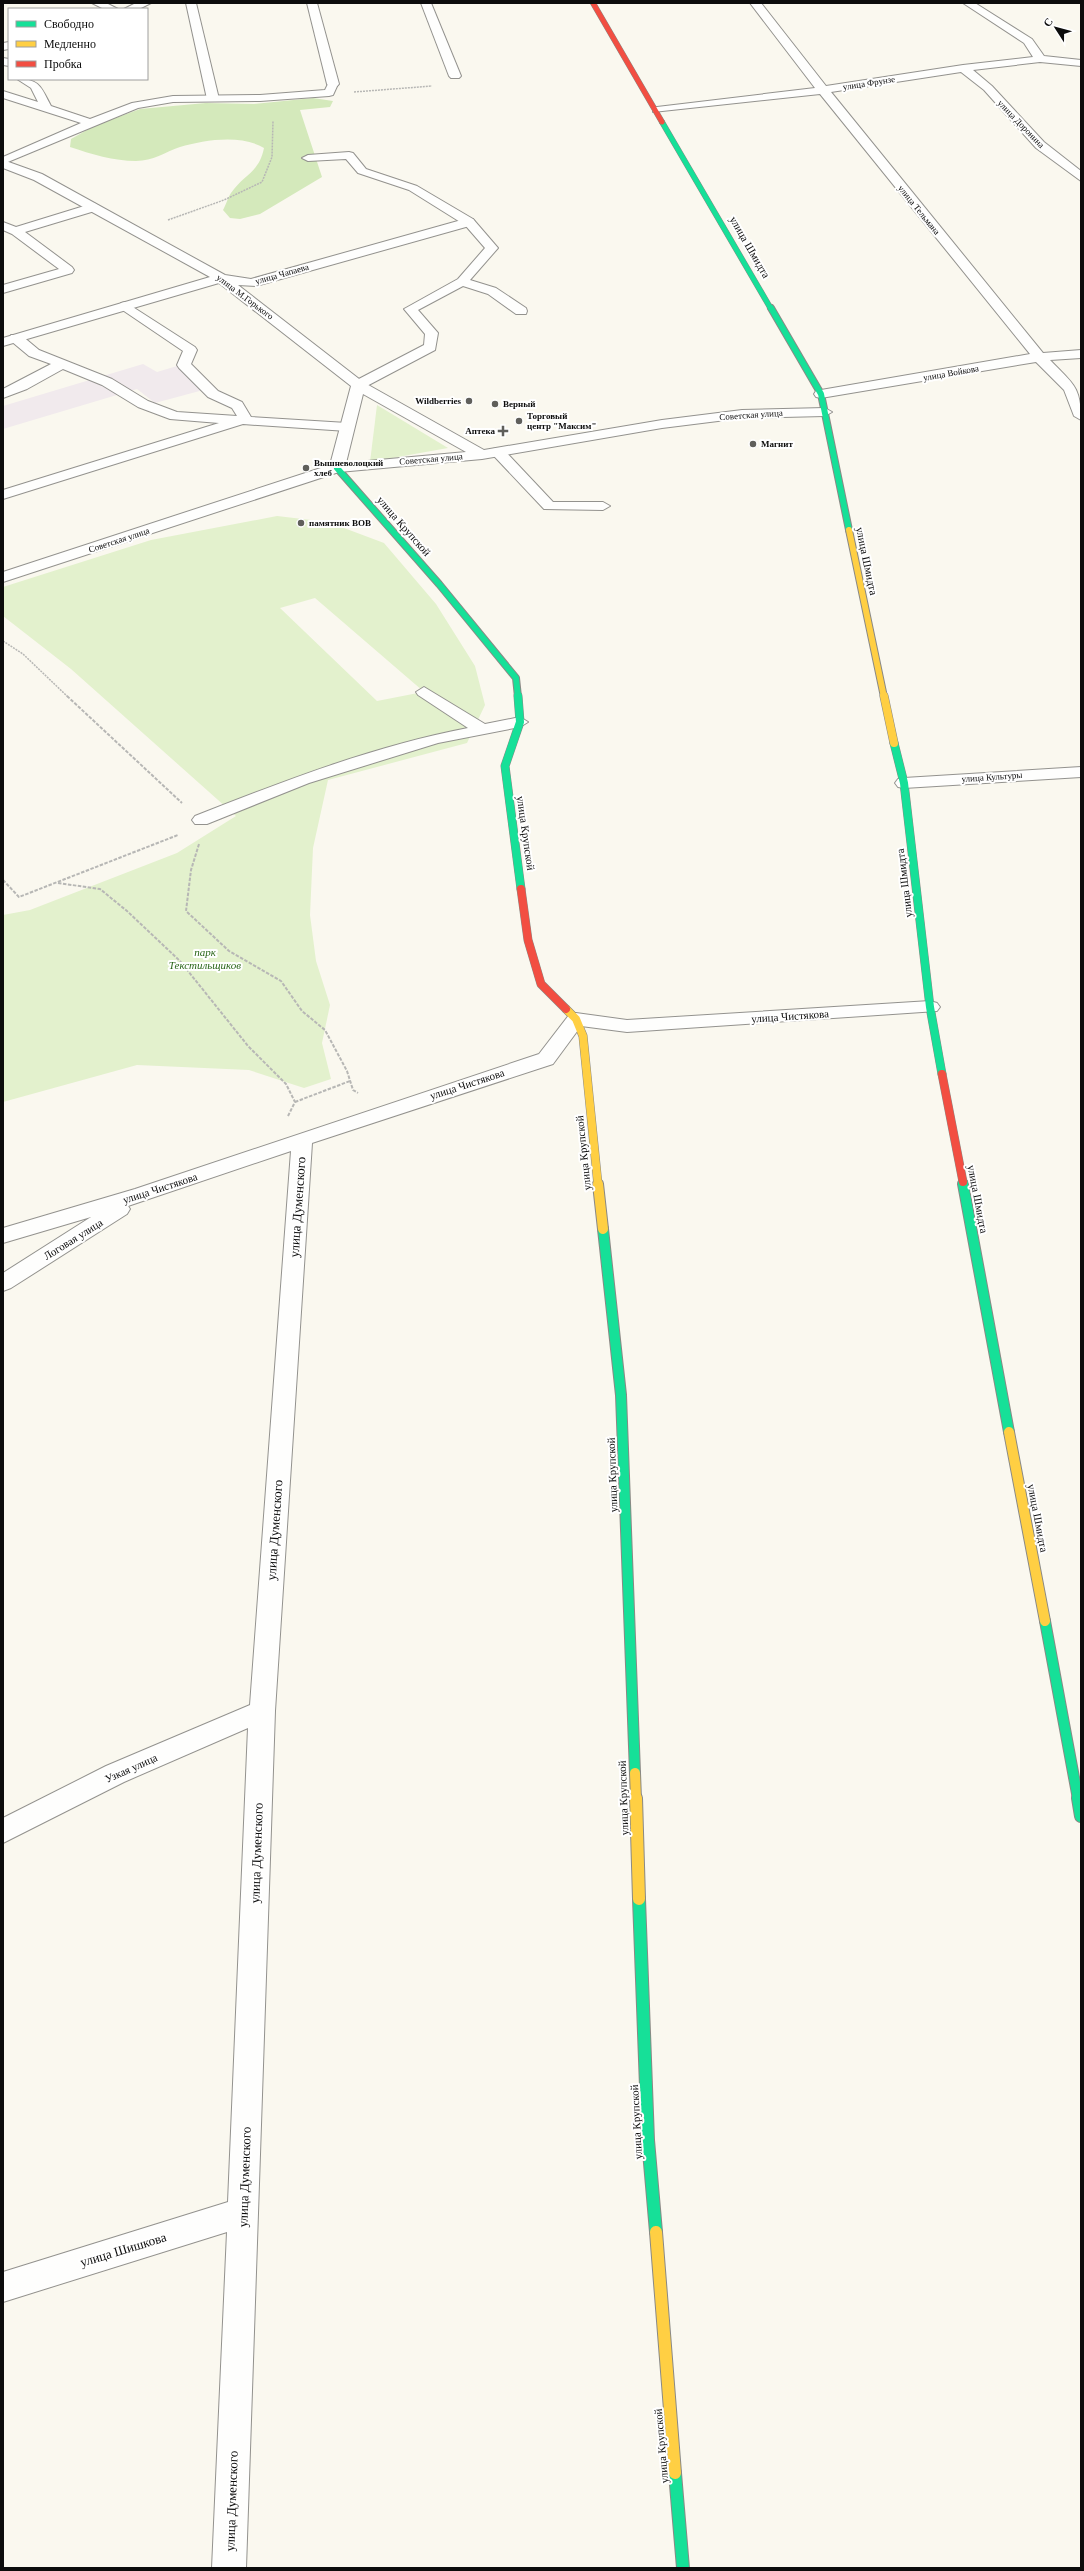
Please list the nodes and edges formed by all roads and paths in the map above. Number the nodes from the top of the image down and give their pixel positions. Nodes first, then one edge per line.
1 (97, 3) edge
2 (146, 3) edge
3 (191, 3) edge
4 (312, 3) edge
5 (426, 3) edge
6 (593, 3) edge
7 (755, 3) edge
8 (968, 3) edge
9 (110, 8) edge
10 (132, 8) edge
11 (1040, 59) junction
12 (1081, 63) edge
13 (963, 68) junction
14 (455, 76) joint
15 (24, 80) edge
16 (331, 89) junction
17 (823, 90) junction
18 (3, 94) edge
19 (267, 98) junction
20 (213, 99) junction
21 (46, 108) junction
22 (657, 110) junction
23 (90, 122) junction
24 (308, 158) dead end
25 (3, 163) edge
26 (1081, 177) edge
27 (94, 207) junction
28 (469, 222) junction
29 (3, 226) edge
30 (16, 231) junction
31 (137, 231) junction
32 (222, 278) junction
33 (462, 282) junction
34 (3, 289) edge
35 (125, 306) junction
36 (522, 311) dead end
37 (16, 338) junction
38 (3, 342) edge
39 (1081, 354) edge
40 (1039, 358) junction
41 (60, 365) junction
42 (358, 385) junction
43 (3, 394) edge
44 (821, 394) junction
45 (825, 412) junction
46 (1081, 416) edge
47 (246, 419) junction
48 (347, 427) junction
49 (498, 452) junction
50 (482, 455) junction
51 (337, 468) junction
52 (3, 495) edge
53 (603, 506) dead end
54 (3, 577) edge
55 (3, 641) edge
56 (424, 692) dead end
57 (520, 722) junction
58 (483, 730) junction
59 (1081, 772) edge
60 (904, 783) junction
61 (203, 822) junction
62 (3, 880) edge
63 (58, 882) junction
64 (930, 1007) junction
65 (576, 1019) junction
66 (350, 1081) junction
67 (295, 1102) junction
68 (384, 1111) junction
69 (302, 1140) junction
70 (269, 1151) junction
71 (142, 1194) junction
72 (3, 1236) edge
73 (3, 1283) edge
74 (262, 1711) junction
75 (1081, 1816) edge
76 (3, 1831) edge
77 (242, 2212) junction
78 (3, 2287) edge
79 (229, 2568) edge
80 (683, 2568) edge

1 - 9 lane
2 - 10 street
3 - 20 street
4 - 16 street
5 - 14 street
6 - 22 main road, улица Шмидта
7 - 17 street, улица Тельмана
8 - 11 street
11 - 12 street, улица Фрунзе
11 - 13 street, улица Фрунзе
13 - 17 street, улица Фрунзе
13 - 26 street, улица Доронина
14 - 16 path
15 - 21 lane
16 - 19 lane
17 - 22 street, улица Фрунзе
17 - 40 street, улица Тельмана
18 - 21 lane
19 - 20 lane
19 - 31 path
20 - 23 lane
21 - 23 lane
22 - 44 main road, улица Шмидта
23 - 25 lane
24 - 28 lane
25 - 27 street, улица М.Горького
27 - 30 lane
27 - 31 street, улица М.Горького
28 - 32 street, улица Чапаева
28 - 33 lane
29 - 30 lane
30 - 34 lane
31 - 32 street, улица М.Горького
32 - 35 street, улица Чапаева
32 - 42 street, улица М.Горького
33 - 36 lane
33 - 42 lane
35 - 37 street, улица Чапаева
35 - 47 lane
37 - 38 street, улица Чапаева
37 - 41 lane
39 - 40 street, улица Войкова
40 - 44 street, улица Войкова
40 - 46 street, улица Тельмана
41 - 43 lane
41 - 47 lane
42 - 48 street
42 - 50 street, улица М.Горького
44 - 45 main road, улица Шмидта
45 - 49 street, Советская улица
45 - 60 main road, улица Шмидта
47 - 48 lane
47 - 52 lane
48 - 51 street
49 - 50 street, Советская улица
49 - 53 lane
50 - 51 street, Советская улица
51 - 54 street, Советская улица
51 - 57 main road, улица Крупской
55 - 61 path
56 - 58 lane
57 - 58 lane
57 - 65 main road, улица Крупской
58 - 61 lane
59 - 60 street, улица Культуры
60 - 64 main road, улица Шмидта
61 - 63 path
61 - 66 path
62 - 63 path
63 - 67 path
64 - 65 street, улица Чистякова
64 - 75 main road, улица Шмидта
65 - 68 street, улица Чистякова
65 - 80 main road, улица Крупской
66 - 67 path
66 - 68 path
67 - 70 path
68 - 69 street, улица Чистякова
69 - 70 street, улица Чистякова
69 - 74 street, улица Думенского
70 - 71 street, улица Чистякова
71 - 72 street, улица Чистякова
71 - 73 street, Логовая улица
74 - 76 street, Узкая улица
74 - 77 street, улица Думенского
77 - 78 street, улица Шишкова
77 - 79 street, улица Думенского

